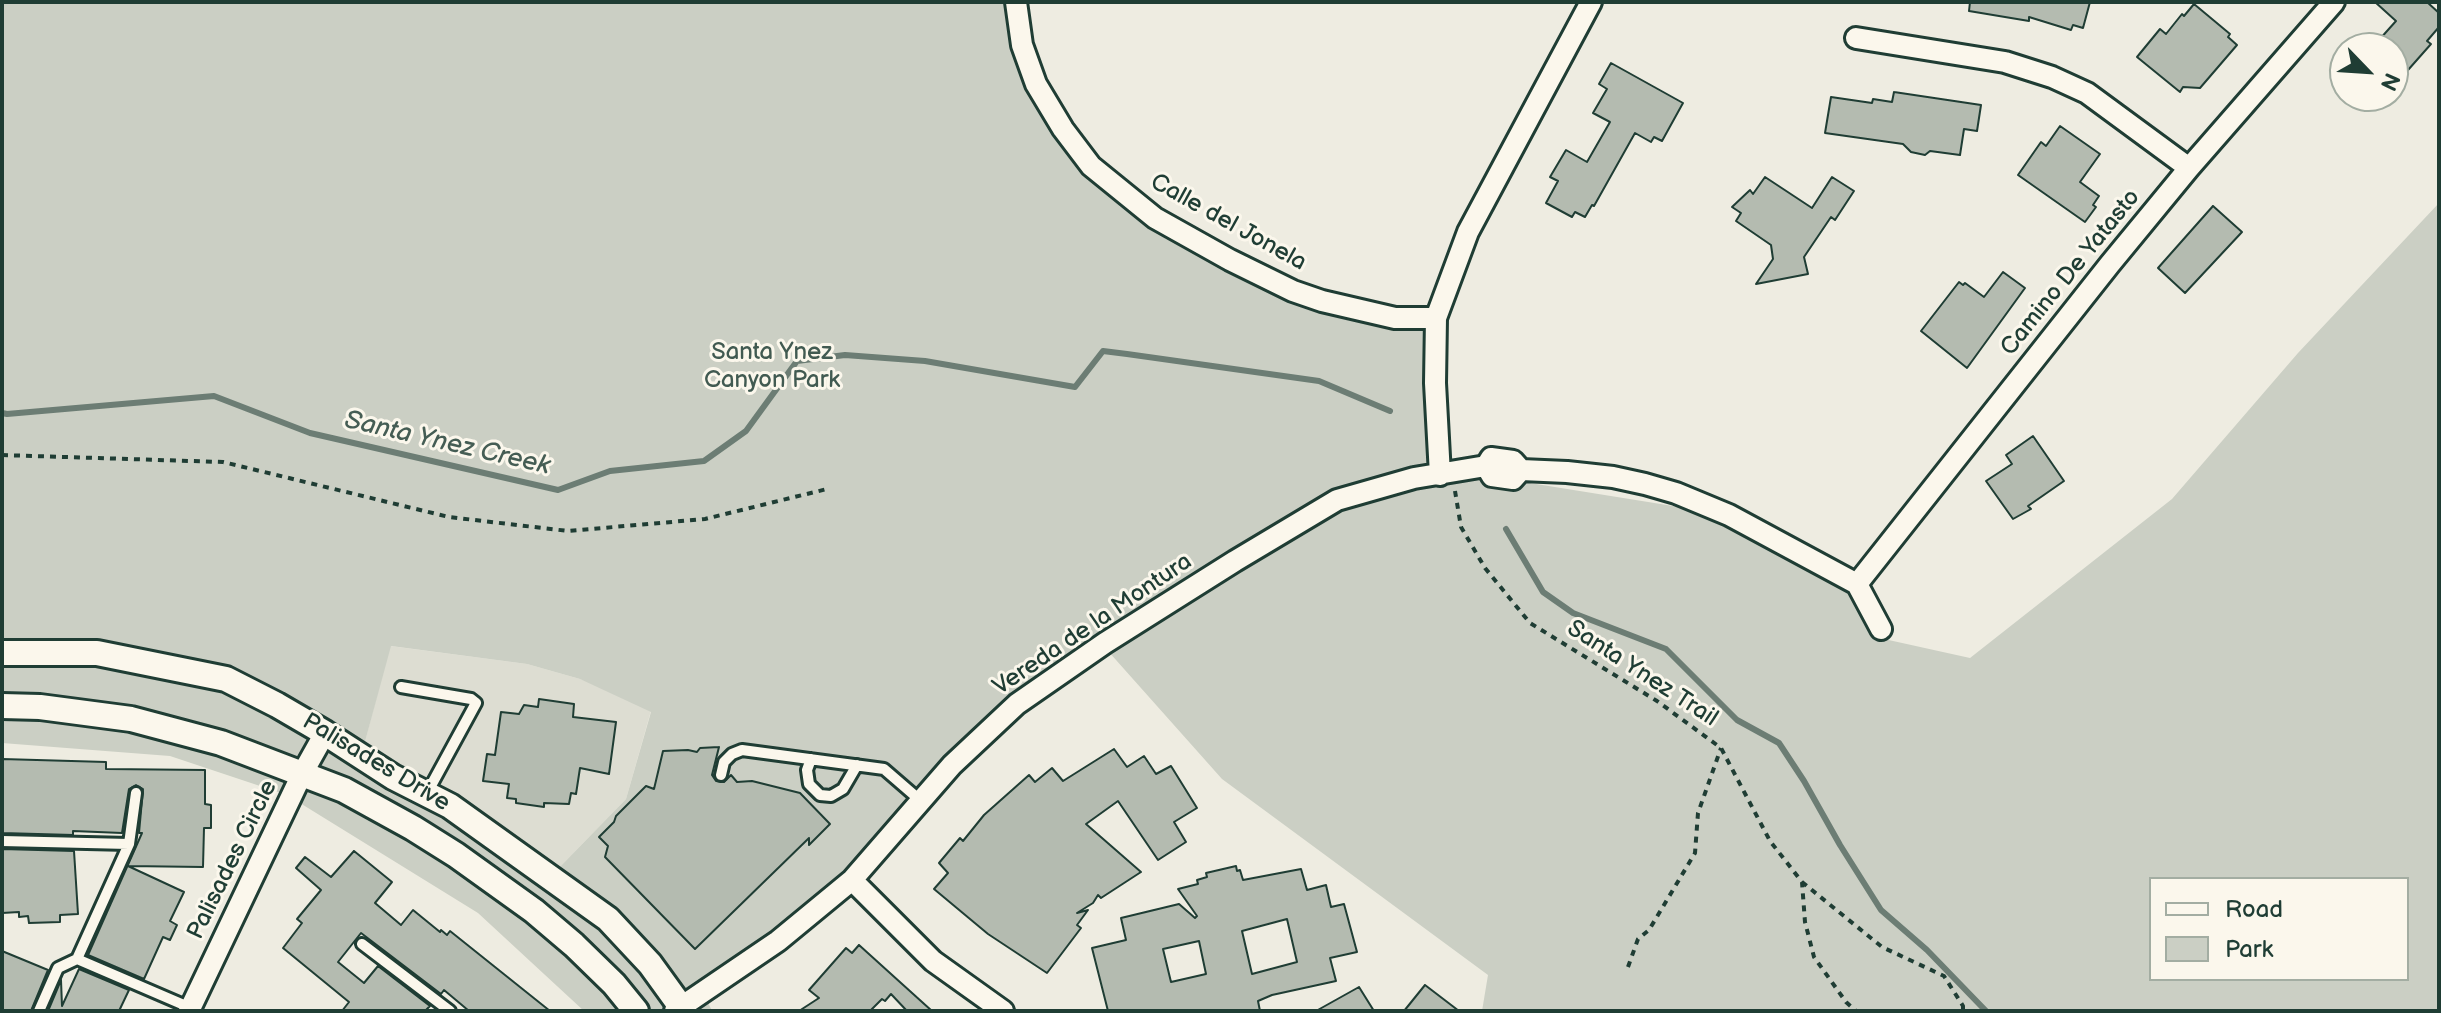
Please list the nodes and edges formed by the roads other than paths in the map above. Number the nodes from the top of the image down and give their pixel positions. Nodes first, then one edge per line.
1 (1016, 2) edge
2 (1591, 2) edge
3 (2334, 2) edge
4 (1856, 38) dead end
5 (2189, 168) junction
6 (1436, 318) junction
7 (1440, 475) junction
8 (1857, 584) junction
9 (1881, 629) dead end
10 (2, 653) edge
11 (401, 687) dead end
12 (2, 706) edge
13 (325, 733) junction
14 (811, 759) junction
15 (857, 765) junction
16 (302, 774) junction
17 (721, 775) dead end
18 (136, 793) dead end
19 (426, 795) junction
20 (921, 801) junction
21 (2, 841) edge
22 (129, 844) junction
23 (852, 880) junction
24 (362, 944) dead end
25 (77, 959) junction
26 (190, 1009) edge
27 (680, 1009) edge
28 (39, 1011) edge
29 (450, 1011) edge
30 (636, 1011) edge
31 (1003, 1011) edge

1 - 6 street, Calle del Jonela
2 - 6 street
3 - 5 street, Camino De Yatasto
4 - 5 street
5 - 8 street, Camino De Yatasto
6 - 7 street
7 - 8 street, Vereda de la Montura
7 - 20 street, Vereda de la Montura
8 - 9 street
10 - 13 street, Palisades Drive
11 - 19 lane
12 - 16 street, Palisades Drive
13 - 16 street, Palisades Circle
13 - 19 street, Palisades Drive
14 - 15 lane
14 - 15 lane
14 - 17 lane
15 - 20 lane
16 - 26 street, Palisades Circle
16 - 30 street, Palisades Drive
18 - 22 lane
19 - 27 street, Palisades Drive
20 - 23 street, Vereda de la Montura
21 - 22 lane
22 - 25 lane
23 - 27 street, Vereda de la Montura
23 - 31 street
24 - 29 lane
25 - 26 lane
25 - 28 lane

